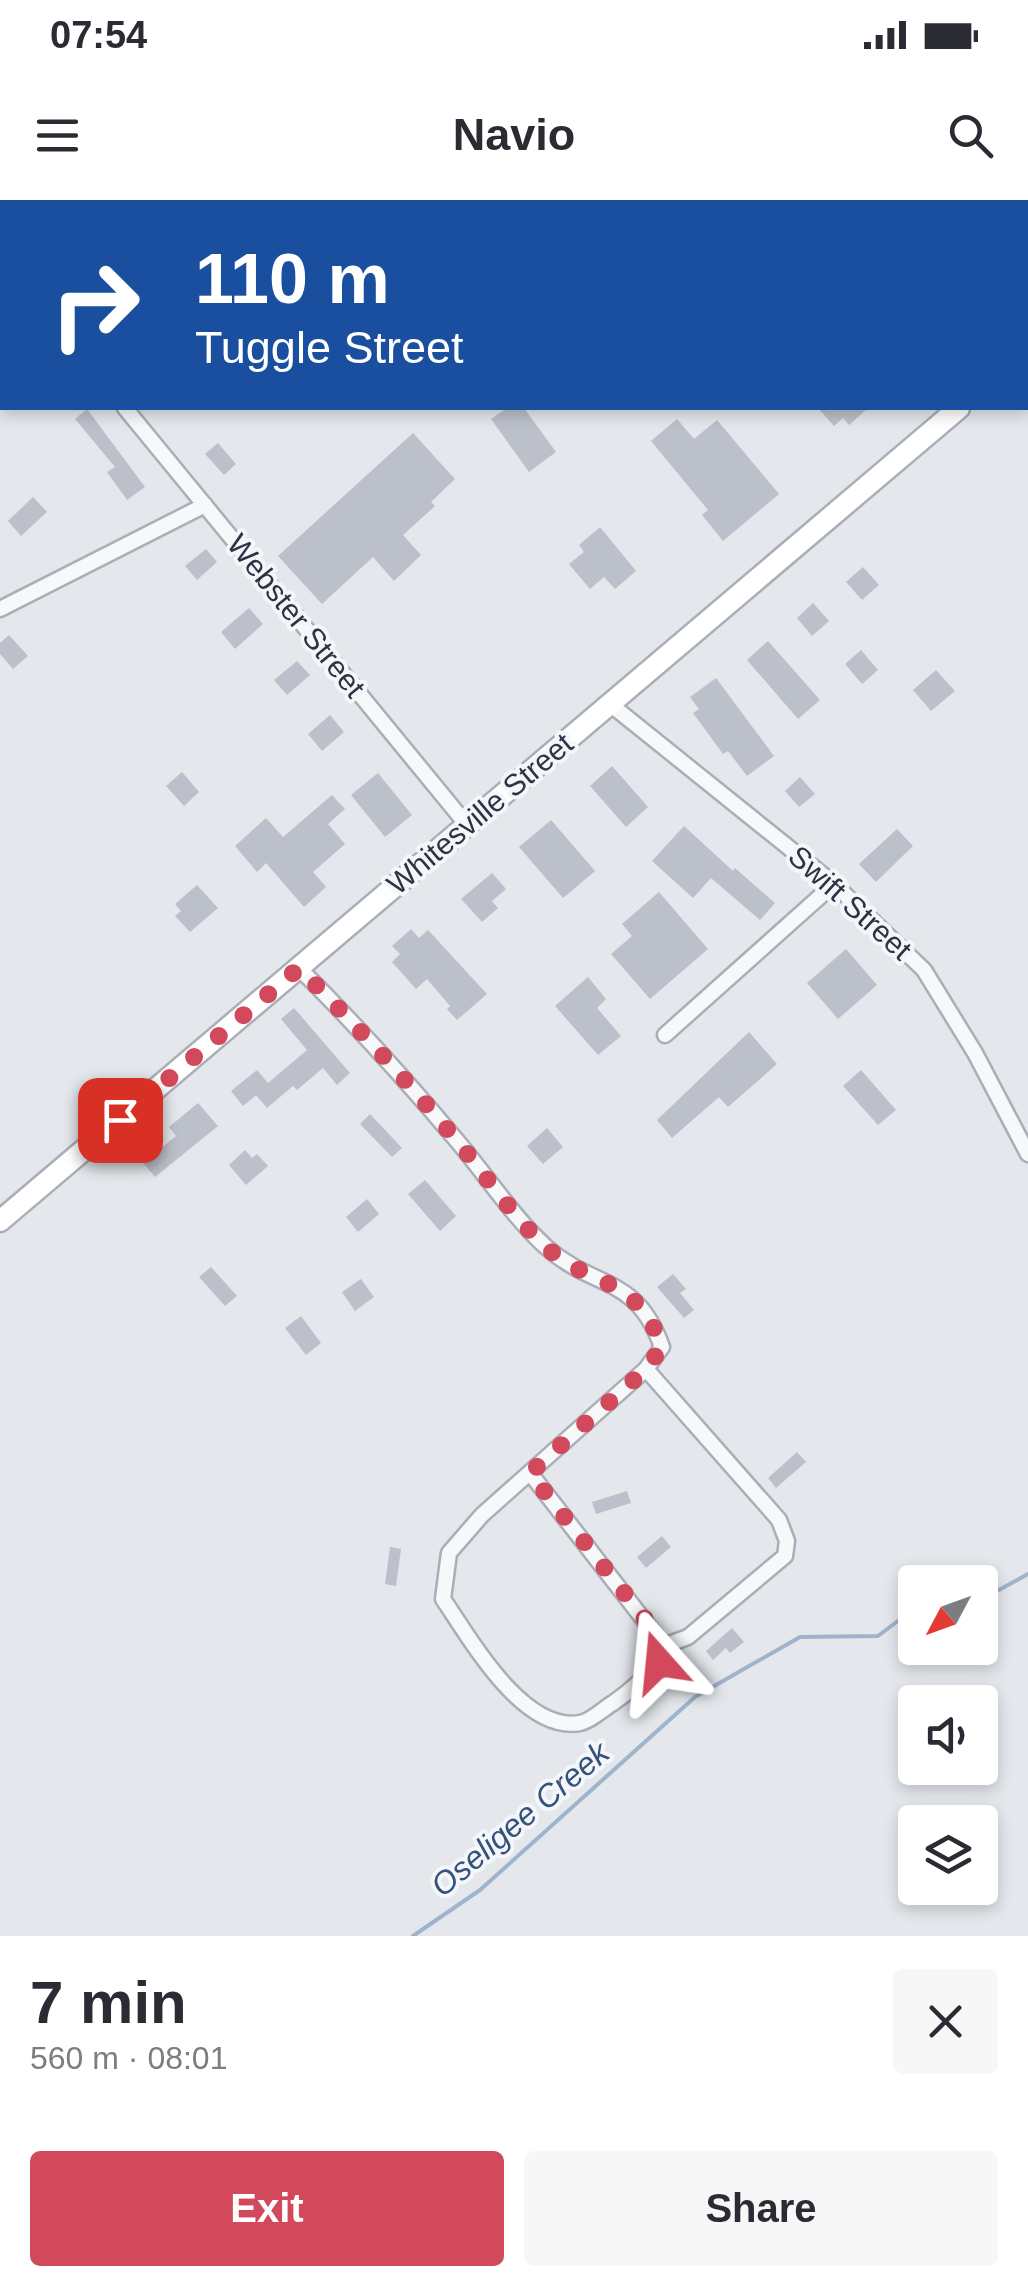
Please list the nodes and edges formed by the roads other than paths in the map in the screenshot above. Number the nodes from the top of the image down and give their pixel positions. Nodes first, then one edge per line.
1 (127, 410) edge
2 (957, 410) edge
3 (205, 505) junction
4 (0, 609) edge
5 (610, 704) junction
6 (467, 825) junction
7 (834, 884) junction
8 (299, 968) junction
9 (665, 1034) dead end
10 (1028, 1154) edge
11 (0, 1222) edge
12 (646, 1369) junction
13 (530, 1473) junction
14 (664, 1646) junction

1 - 3 street, Webster Street
2 - 5 main road, Whitesville Street
3 - 4 street
3 - 6 street, Webster Street
5 - 6 main road, Whitesville Street
5 - 7 street, Swift Street
6 - 8 main road, Whitesville Street
7 - 9 street
7 - 10 street, Swift Street
8 - 11 main road, Whitesville Street
8 - 12 street
12 - 13 street
12 - 14 street
13 - 14 street
13 - 14 street

